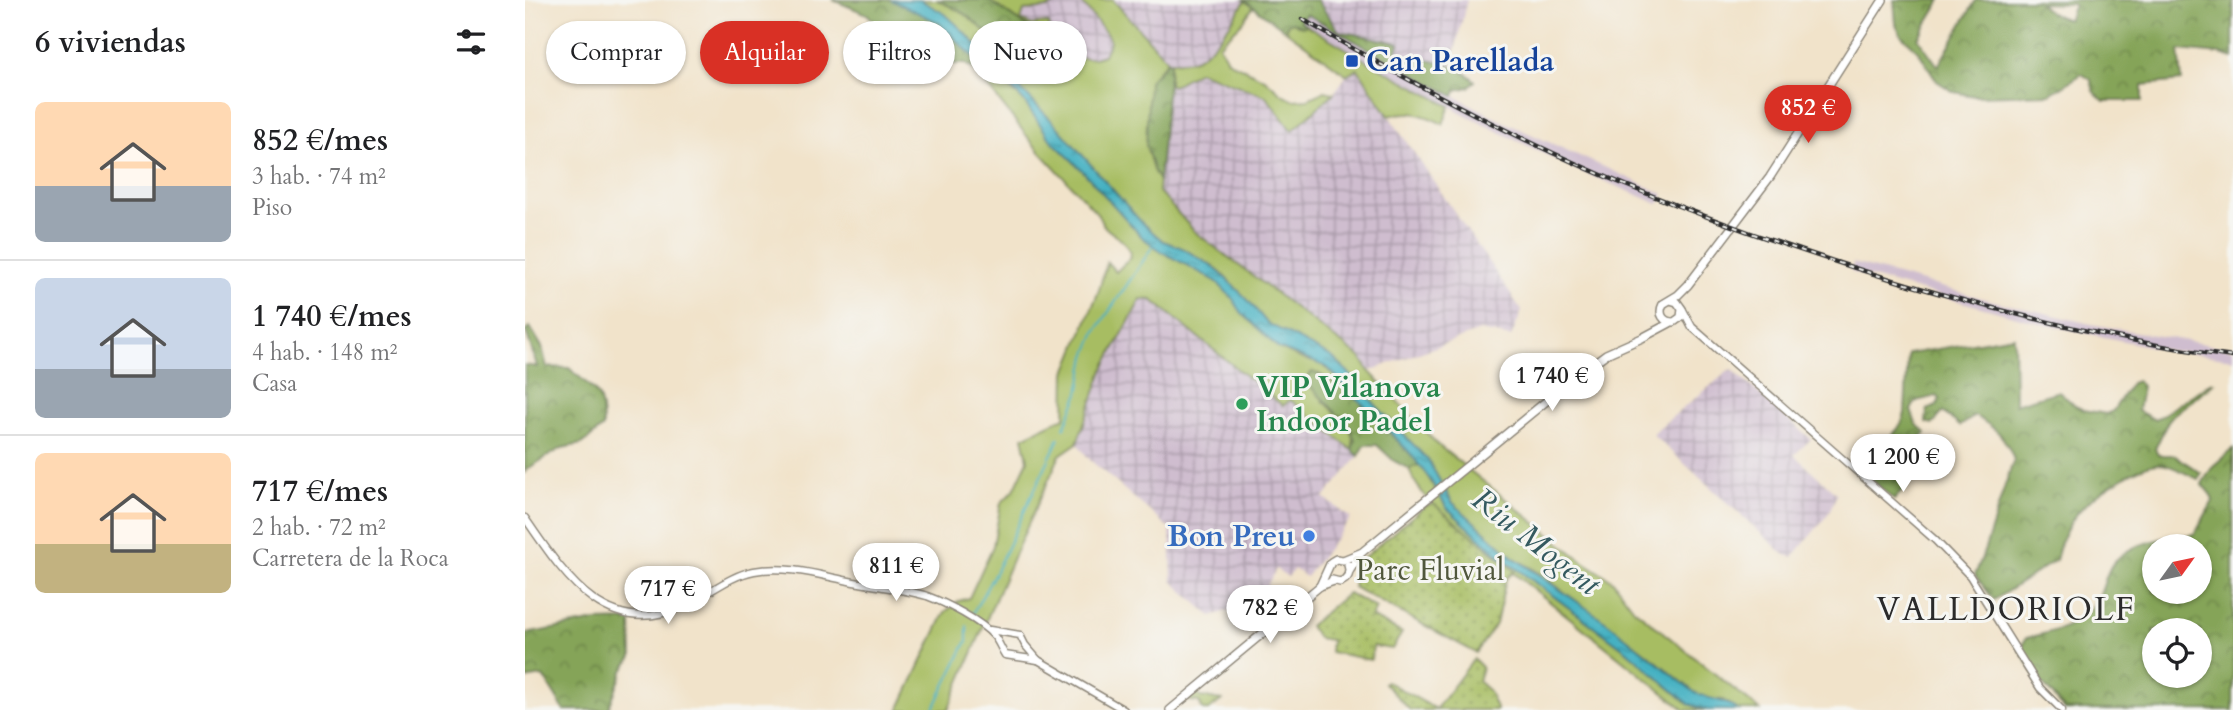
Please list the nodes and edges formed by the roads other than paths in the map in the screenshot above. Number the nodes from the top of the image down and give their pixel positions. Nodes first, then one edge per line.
1 (1883, 0) edge
2 (1688, 285) junction
3 (1670, 300) junction
4 (1682, 309) junction
5 (1661, 314) junction
6 (1672, 322) junction
7 (1692, 327) junction
8 (1653, 331) junction
9 (525, 518) edge
10 (1361, 553) junction
11 (1343, 560) junction
12 (1350, 570) junction
13 (1327, 573) junction
14 (1334, 581) junction
15 (1320, 586) junction
16 (985, 628) junction
17 (1007, 634) junction
18 (1025, 645) junction
19 (1000, 646) junction
20 (1016, 657) junction
21 (1038, 660) junction
22 (1110, 703) junction
23 (1169, 708) edge
24 (1119, 710) edge
25 (1124, 710) edge
26 (2062, 710) edge

1 - 2 main road
2 - 3 main road
2 - 4 main road
3 - 4 main road
3 - 5 main road
4 - 6 main road
4 - 7 street
5 - 6 main road
5 - 8 main road
6 - 7 street
6 - 8 main road
7 - 26 street
8 - 10 main road
9 - 16 street
10 - 11 main road
10 - 12 main road
11 - 12 main road
11 - 13 main road
12 - 14 main road
13 - 14 main road
13 - 15 main road
14 - 15 main road
15 - 23 main road
16 - 17 street
16 - 19 street
17 - 18 street
17 - 19 street
18 - 20 street
18 - 21 street
19 - 20 street
20 - 21 street
21 - 22 street
22 - 24 street
22 - 25 street

